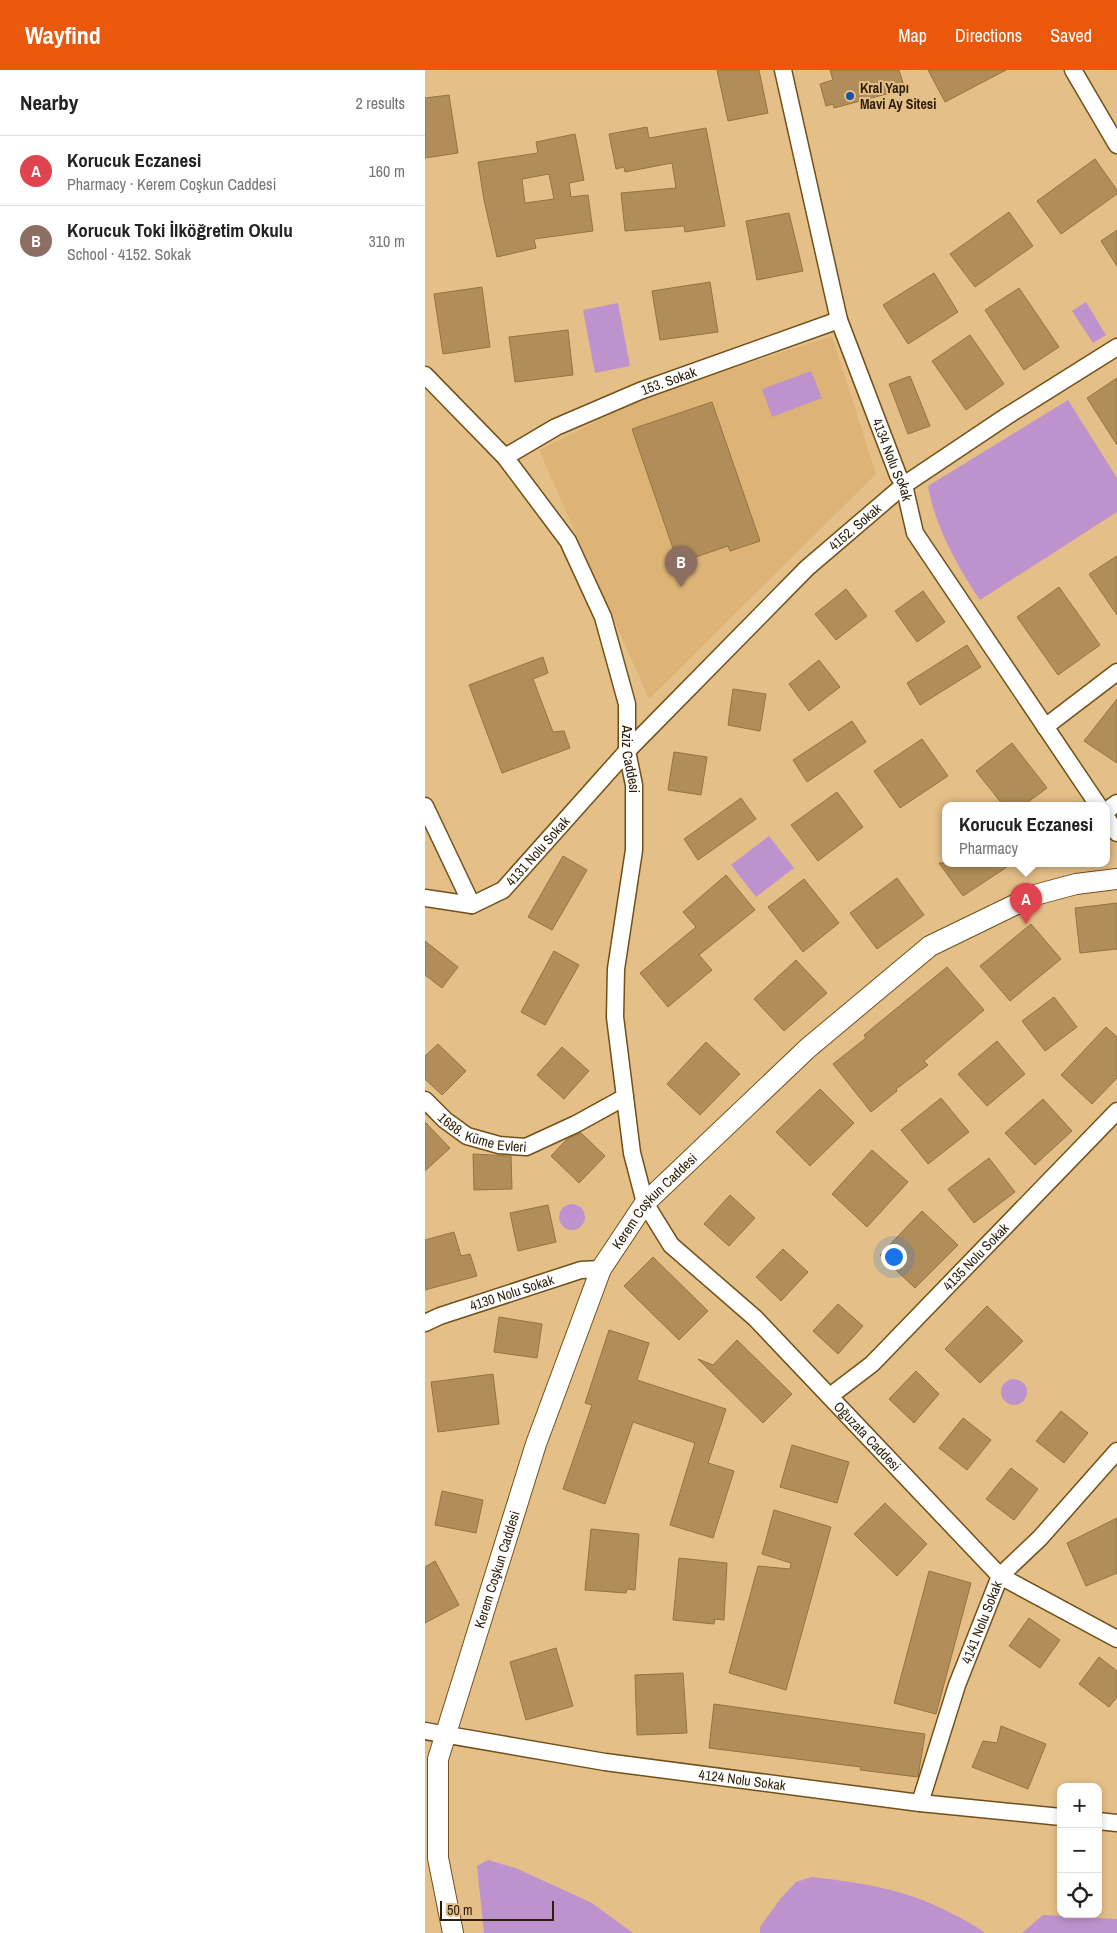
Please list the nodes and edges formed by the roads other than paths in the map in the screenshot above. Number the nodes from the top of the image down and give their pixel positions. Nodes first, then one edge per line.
1 (783, 70) edge
2 (1073, 70) edge
3 (1117, 145) edge
4 (839, 320) junction
5 (1117, 347) edge
6 (425, 375) edge
7 (505, 457) junction
8 (904, 485) junction
9 (1117, 672) edge
10 (1045, 727) junction
11 (627, 751) junction
12 (1096, 802) edge
13 (425, 806) edge
14 (1117, 879) edge
15 (425, 898) edge
16 (472, 905) junction
17 (625, 1097) junction
18 (425, 1100) edge
19 (1117, 1110) edge
20 (645, 1203) junction
21 (601, 1269) junction
22 (425, 1323) edge
23 (830, 1396) junction
24 (1117, 1451) edge
25 (1000, 1576) junction
26 (1117, 1639) edge
27 (425, 1731) edge
28 (446, 1734) junction
29 (920, 1803) junction
30 (1057, 1817) edge
31 (1102, 1821) edge
32 (1117, 1823) edge
33 (432, 1832) edge
34 (453, 1933) edge

1 - 4 street, 4134 Nolu Sokak
2 - 3 street
4 - 7 street, 153. Sokak
4 - 8 street, 4134 Nolu Sokak
5 - 8 street, 4152. Sokak
6 - 7 street, Aziz Caddesi
7 - 11 street, Aziz Caddesi
8 - 10 street, 4134 Nolu Sokak
8 - 11 street, 4152. Sokak
9 - 10 street
10 - 12 street, 4134 Nolu Sokak
11 - 16 street, 4131 Nolu Sokak
11 - 17 street, Aziz Caddesi
13 - 16 street
14 - 20 street, Kerem Coşkun Caddesi
15 - 16 street
17 - 18 street, 1688. Küme Evleri
17 - 20 street, Aziz Caddesi
19 - 23 street, 4135 Nolu Sokak
20 - 21 street, Kerem Coşkun Caddesi
20 - 23 street, Oğuzata Caddesi
21 - 22 street, 4130 Nolu Sokak
21 - 28 street, Kerem Coşkun Caddesi
23 - 25 street, Oğuzata Caddesi
24 - 25 street, 4141 Nolu Sokak
25 - 26 street, Oğuzata Caddesi
25 - 29 street, 4141 Nolu Sokak
27 - 28 street, 4124 Nolu Sokak
28 - 29 street, 4124 Nolu Sokak
28 - 33 street, Kerem Coşkun Caddesi
29 - 30 street, 4124 Nolu Sokak
31 - 32 street
33 - 34 street, Kerem Coşkun Caddesi

